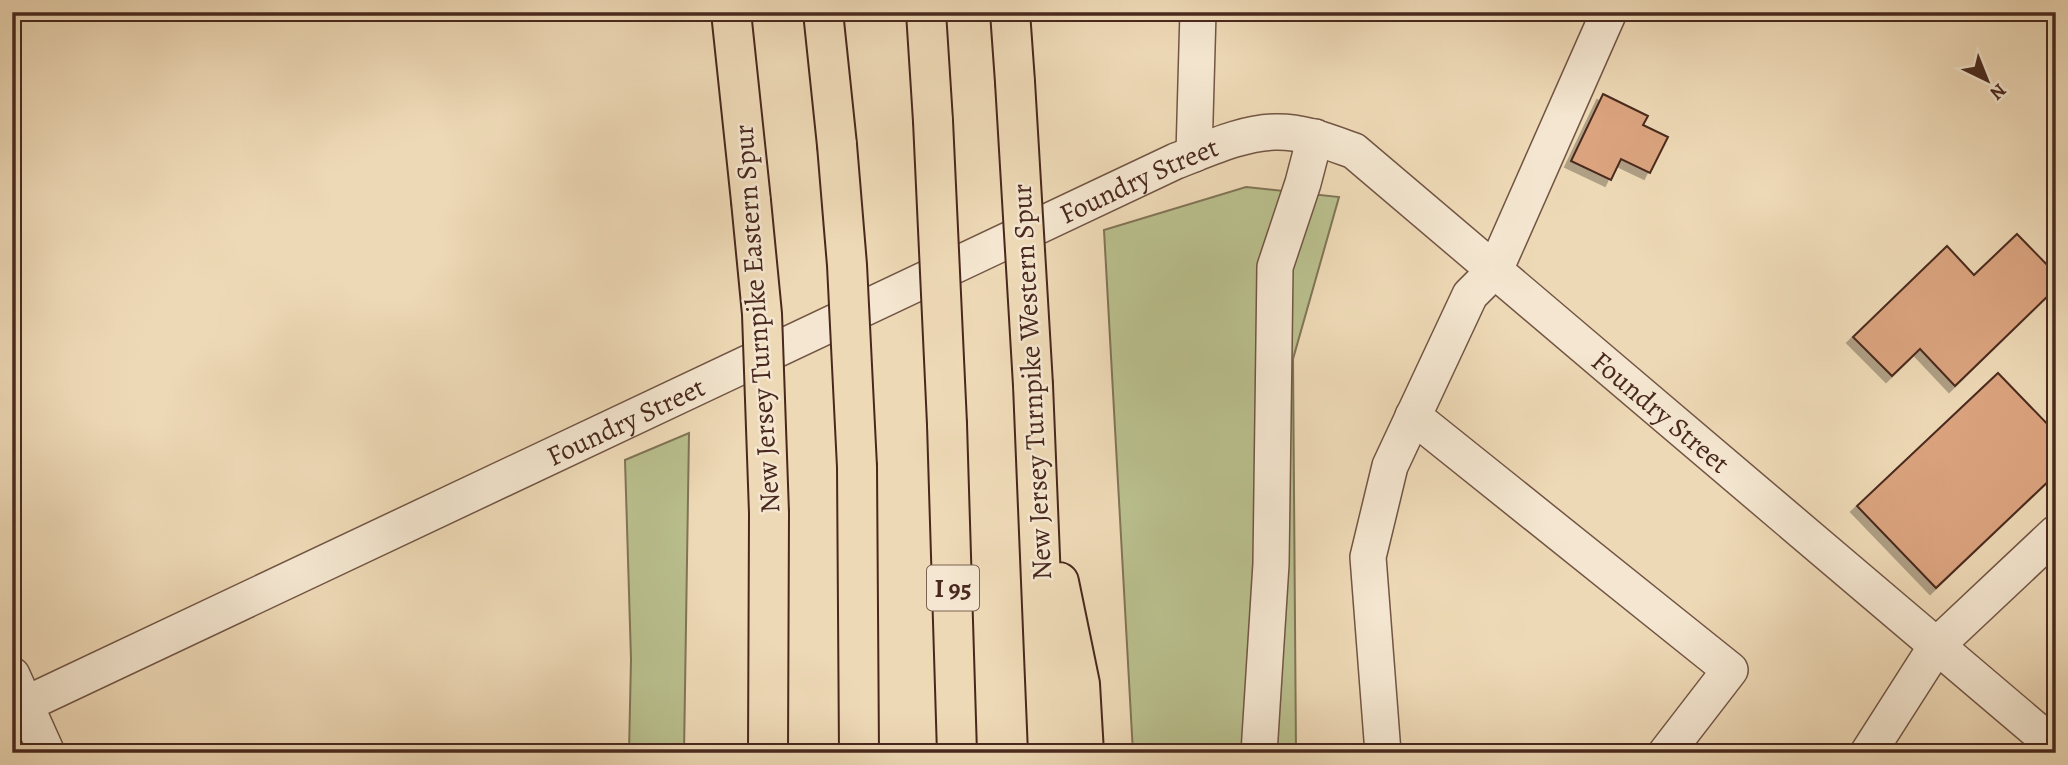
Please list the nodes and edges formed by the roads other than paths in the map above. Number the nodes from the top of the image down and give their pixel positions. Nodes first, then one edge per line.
1 (731, 12) edge
2 (822, 12) edge
3 (926, 12) edge
4 (1010, 12) edge
5 (1198, 12) edge
6 (1609, 12) edge
7 (1315, 137) junction
8 (1194, 154) junction
9 (1495, 270) junction
10 (1413, 416) junction
11 (1036, 467) junction
12 (2056, 533) edge
13 (1937, 645) junction
14 (19, 689) edge
15 (2056, 747) edge
16 (47, 753) edge
17 (768, 753) edge
18 (859, 753) edge
19 (957, 753) edge
20 (1048, 753) edge
21 (1084, 753) edge
22 (1259, 753) edge
23 (1383, 753) edge
24 (1666, 753) edge
25 (1868, 753) edge

1 - 17 highway, New Jersey Turnpike Eastern Spur, bridge
2 - 18 highway, bridge
3 - 19 highway, I 95, bridge
4 - 11 highway, New Jersey Turnpike Western Spur, bridge
5 - 8 street
6 - 9 street
7 - 8 street, Foundry Street
7 - 9 street, Foundry Street
7 - 22 street
8 - 14 street, Foundry Street
9 - 10 street
9 - 13 street, Foundry Street
10 - 23 street
10 - 24 street
11 - 20 highway, New Jersey Turnpike Western Spur
11 - 21 highway
12 - 13 street
13 - 15 street, Foundry Street
13 - 25 street
14 - 16 street

